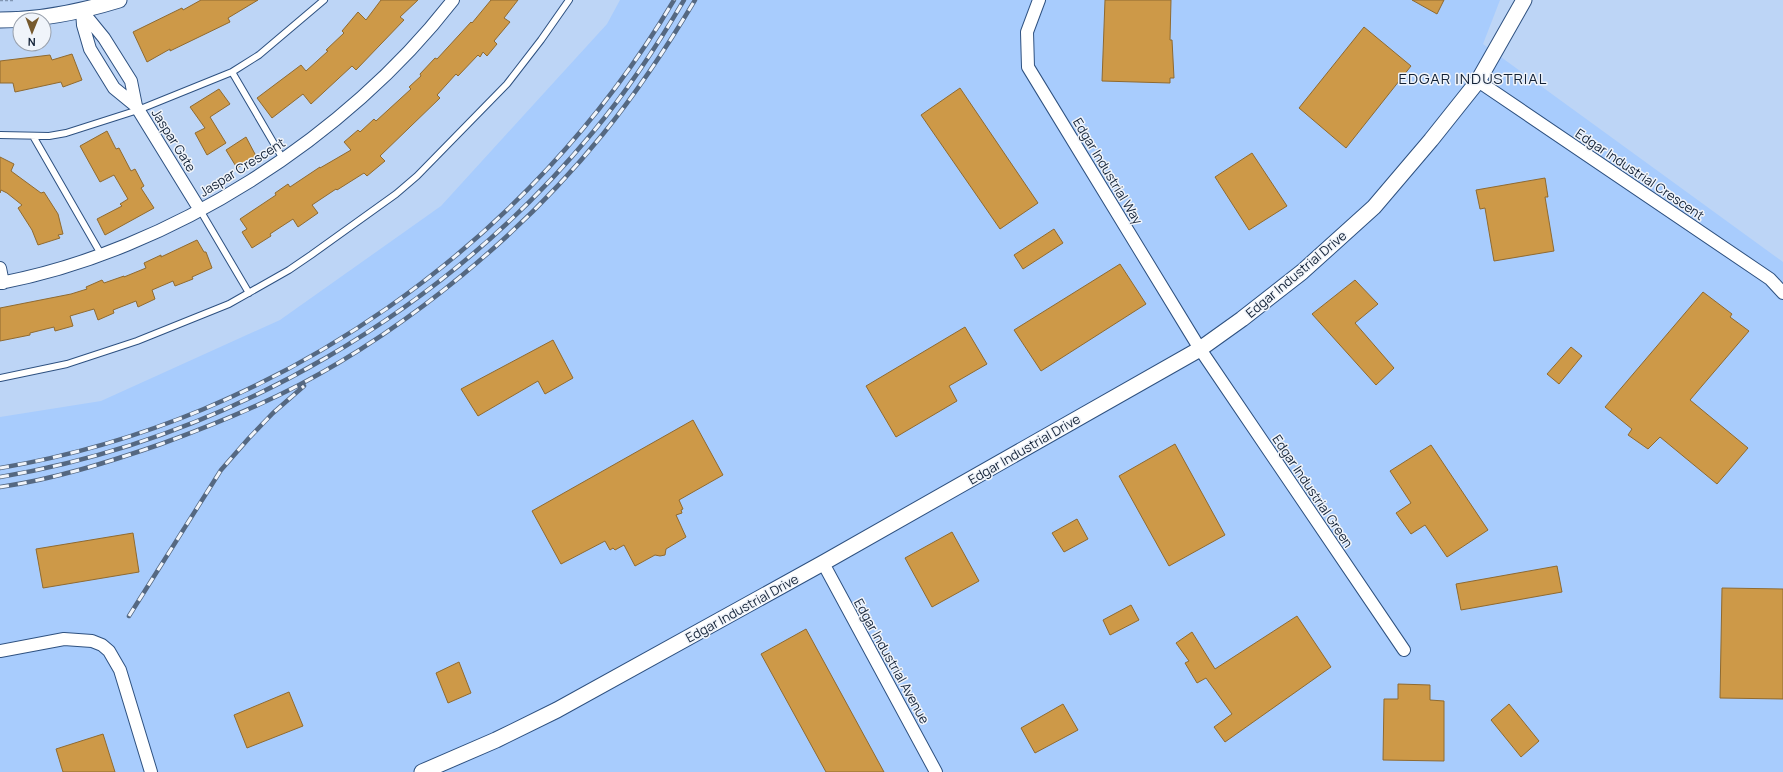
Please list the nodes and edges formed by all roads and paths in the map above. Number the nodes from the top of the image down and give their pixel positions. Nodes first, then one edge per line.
1 (0, 0) edge
2 (14, 0) edge
3 (119, 0) edge
4 (324, 0) edge
5 (453, 0) edge
6 (569, 0) edge
7 (1039, 0) edge
8 (1524, 0) edge
9 (82, 11) junction
10 (0, 20) edge
11 (232, 72) junction
12 (1478, 81) junction
13 (137, 108) junction
14 (0, 135) edge
15 (33, 136) junction
16 (283, 159) junction
17 (200, 210) junction
18 (101, 254) junction
19 (0, 268) edge
20 (2, 283) edge
21 (249, 293) junction
22 (1783, 293) edge
23 (1200, 348) junction
24 (0, 378) edge
25 (823, 564) junction
26 (1404, 650) dead end
27 (0, 651) edge
28 (151, 772) edge
29 (422, 772) edge
30 (936, 772) edge

1 - 2 path
3 - 9 street
4 - 11 lane
5 - 16 street, Jaspar Crescent
6 - 21 lane
7 - 23 street, Edgar Industrial Way
8 - 12 street, Edgar Industrial Drive
9 - 10 street
9 - 13 street, Jaspar Gate
9 - 13 street, Jaspar Gate
11 - 13 lane
11 - 16 lane
12 - 22 street, Edgar Industrial Crescent
12 - 23 street, Edgar Industrial Drive
13 - 15 lane
13 - 17 street, Jaspar Gate
14 - 15 lane
15 - 18 lane
16 - 17 street, Jaspar Crescent
17 - 18 street, Jaspar Crescent
17 - 21 lane
18 - 20 street, Jaspar Crescent
19 - 20 street
21 - 24 lane
23 - 25 street, Edgar Industrial Drive
23 - 26 street, Edgar Industrial Green
25 - 29 street, Edgar Industrial Drive
25 - 30 street, Edgar Industrial Avenue
27 - 28 street

